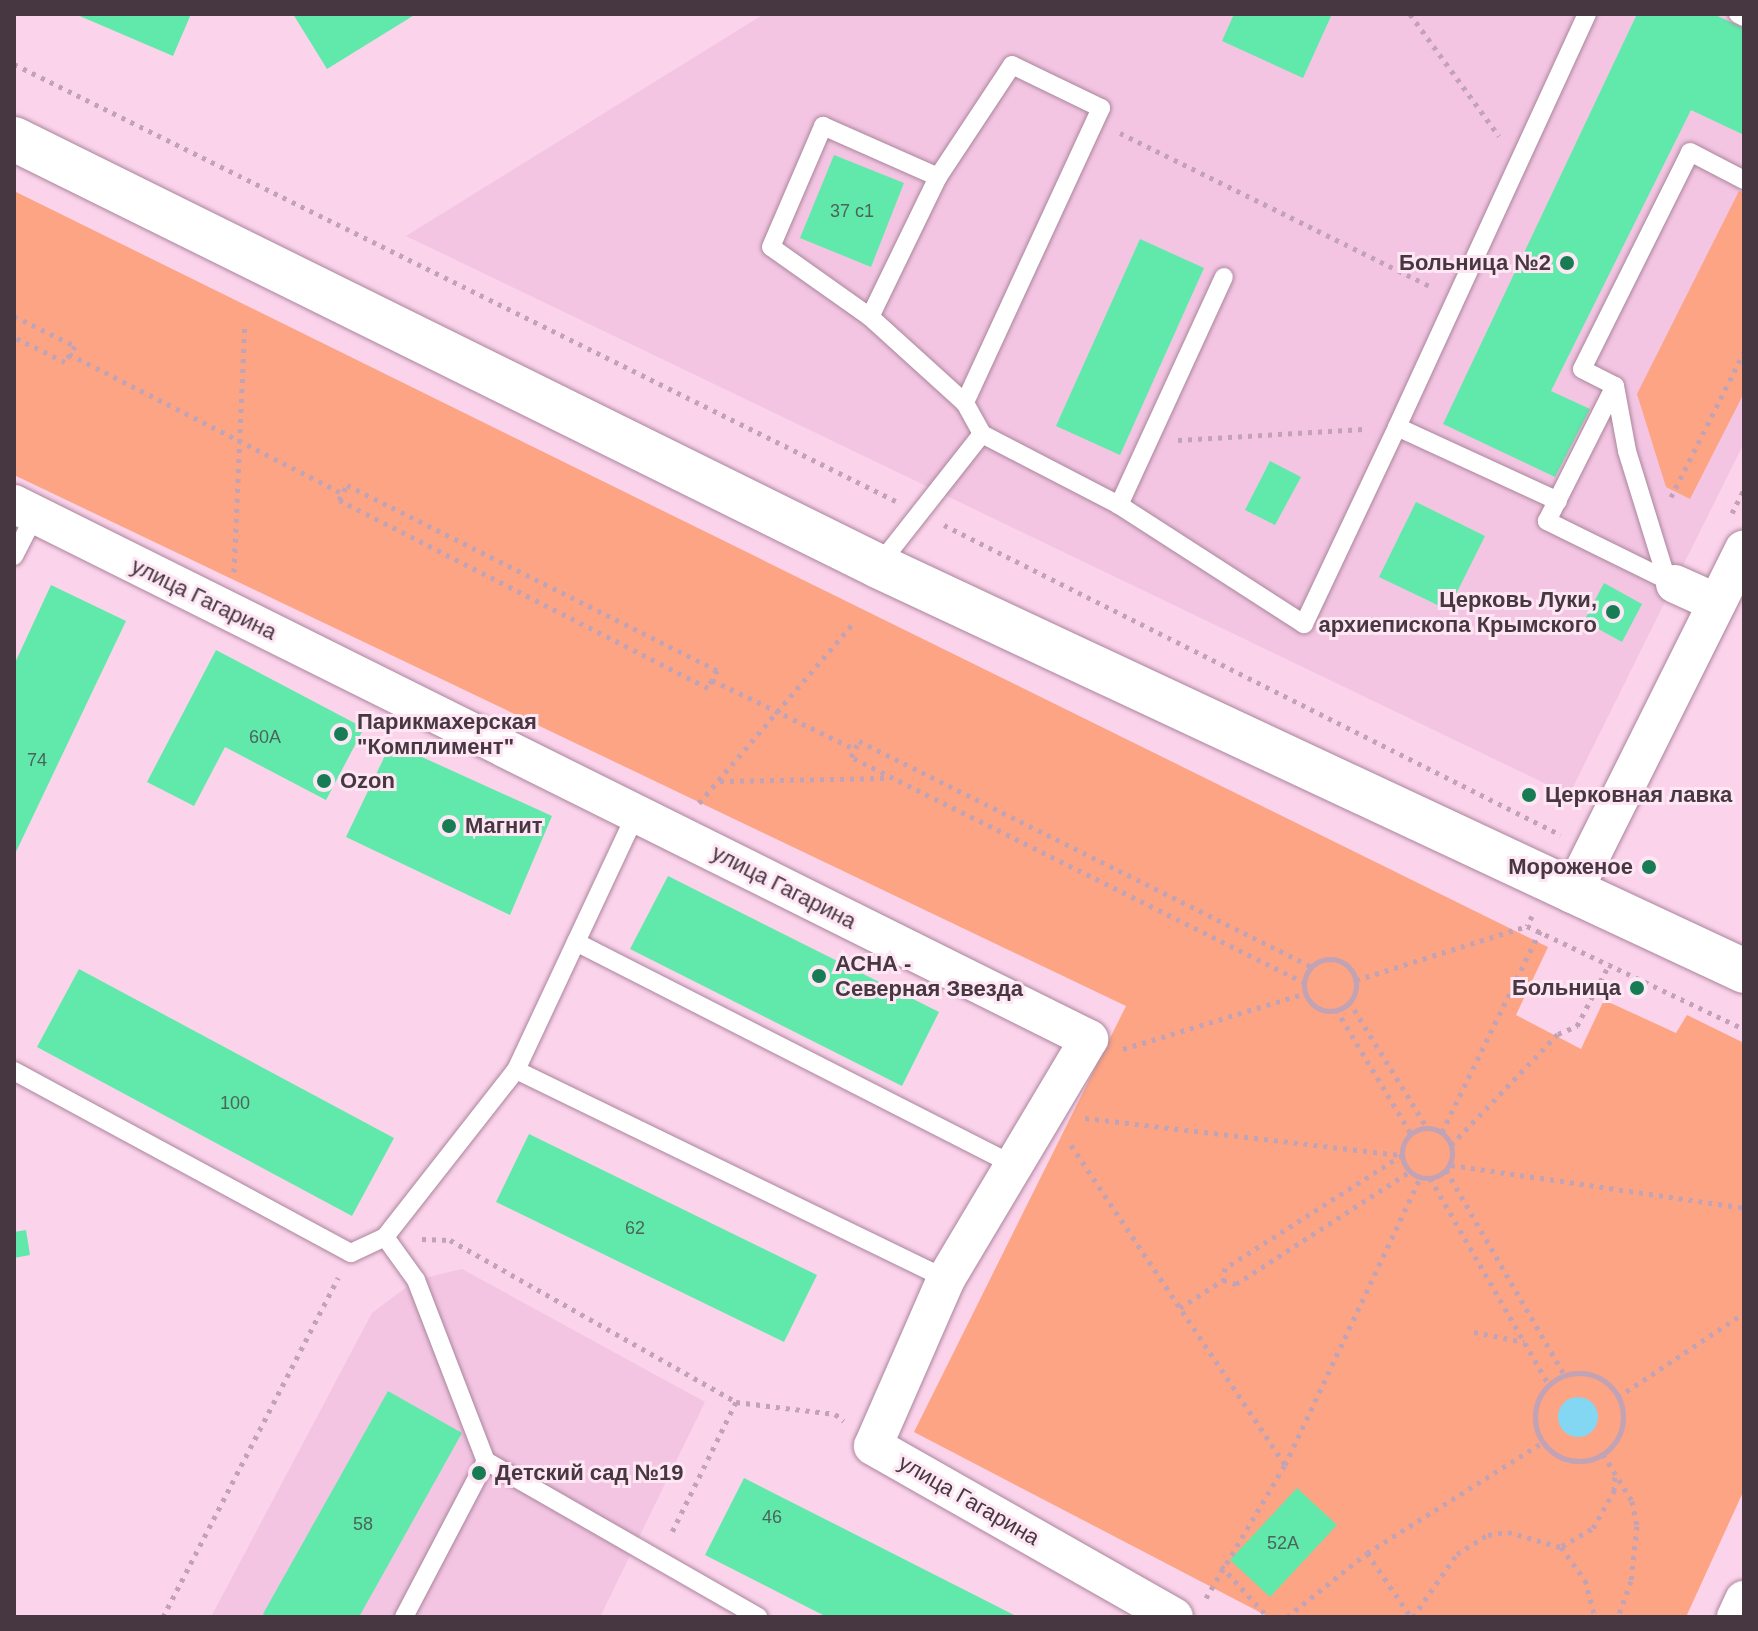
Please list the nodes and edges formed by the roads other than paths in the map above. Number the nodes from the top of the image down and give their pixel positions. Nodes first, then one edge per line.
1 (1587, 14) edge
2 (1738, 14) edge
3 (1744, 17) edge
4 (14, 139) edge
5 (938, 177) junction
6 (1744, 180) edge
7 (1224, 277) dead end
8 (870, 317) junction
9 (1615, 386) junction
10 (965, 403) junction
11 (1397, 427) junction
12 (982, 434) junction
13 (1558, 501) junction
14 (1119, 505) junction
15 (25, 510) edge
16 (1744, 549) edge
17 (14, 556) edge
18 (878, 566) junction
19 (1671, 582) junction
20 (1717, 603) junction
21 (652, 822) junction
22 (1572, 894) junction
23 (576, 942) junction
24 (1744, 971) edge
25 (516, 1070) junction
26 (14, 1071) edge
27 (1014, 1165) junction
28 (385, 1237) junction
29 (946, 1279) junction
30 (486, 1461) junction
31 (1744, 1600) edge
32 (1189, 1611) edge
33 (404, 1617) edge
34 (758, 1617) edge
35 (1736, 1617) edge

1 - 11 lane
2 - 3 lane
4 - 18 main road
5 - 8 lane
5 - 8 lane
5 - 10 lane
6 - 9 lane
7 - 14 lane
8 - 10 lane
9 - 13 lane
9 - 19 lane
10 - 12 lane
11 - 13 lane
11 - 14 lane
12 - 14 lane
12 - 18 lane
13 - 19 lane
15 - 17 lane
15 - 21 street, улица Гагарина
16 - 20 street
18 - 22 main road
19 - 20 street
20 - 22 street
21 - 23 lane
21 - 27 street, улица Гагарина
22 - 24 main road
23 - 25 lane
23 - 27 lane
25 - 28 lane
25 - 29 lane
26 - 28 lane
27 - 29 street, улица Гагарина
28 - 30 lane
29 - 32 street, улица Гагарина
30 - 33 lane
30 - 34 lane
31 - 35 street

